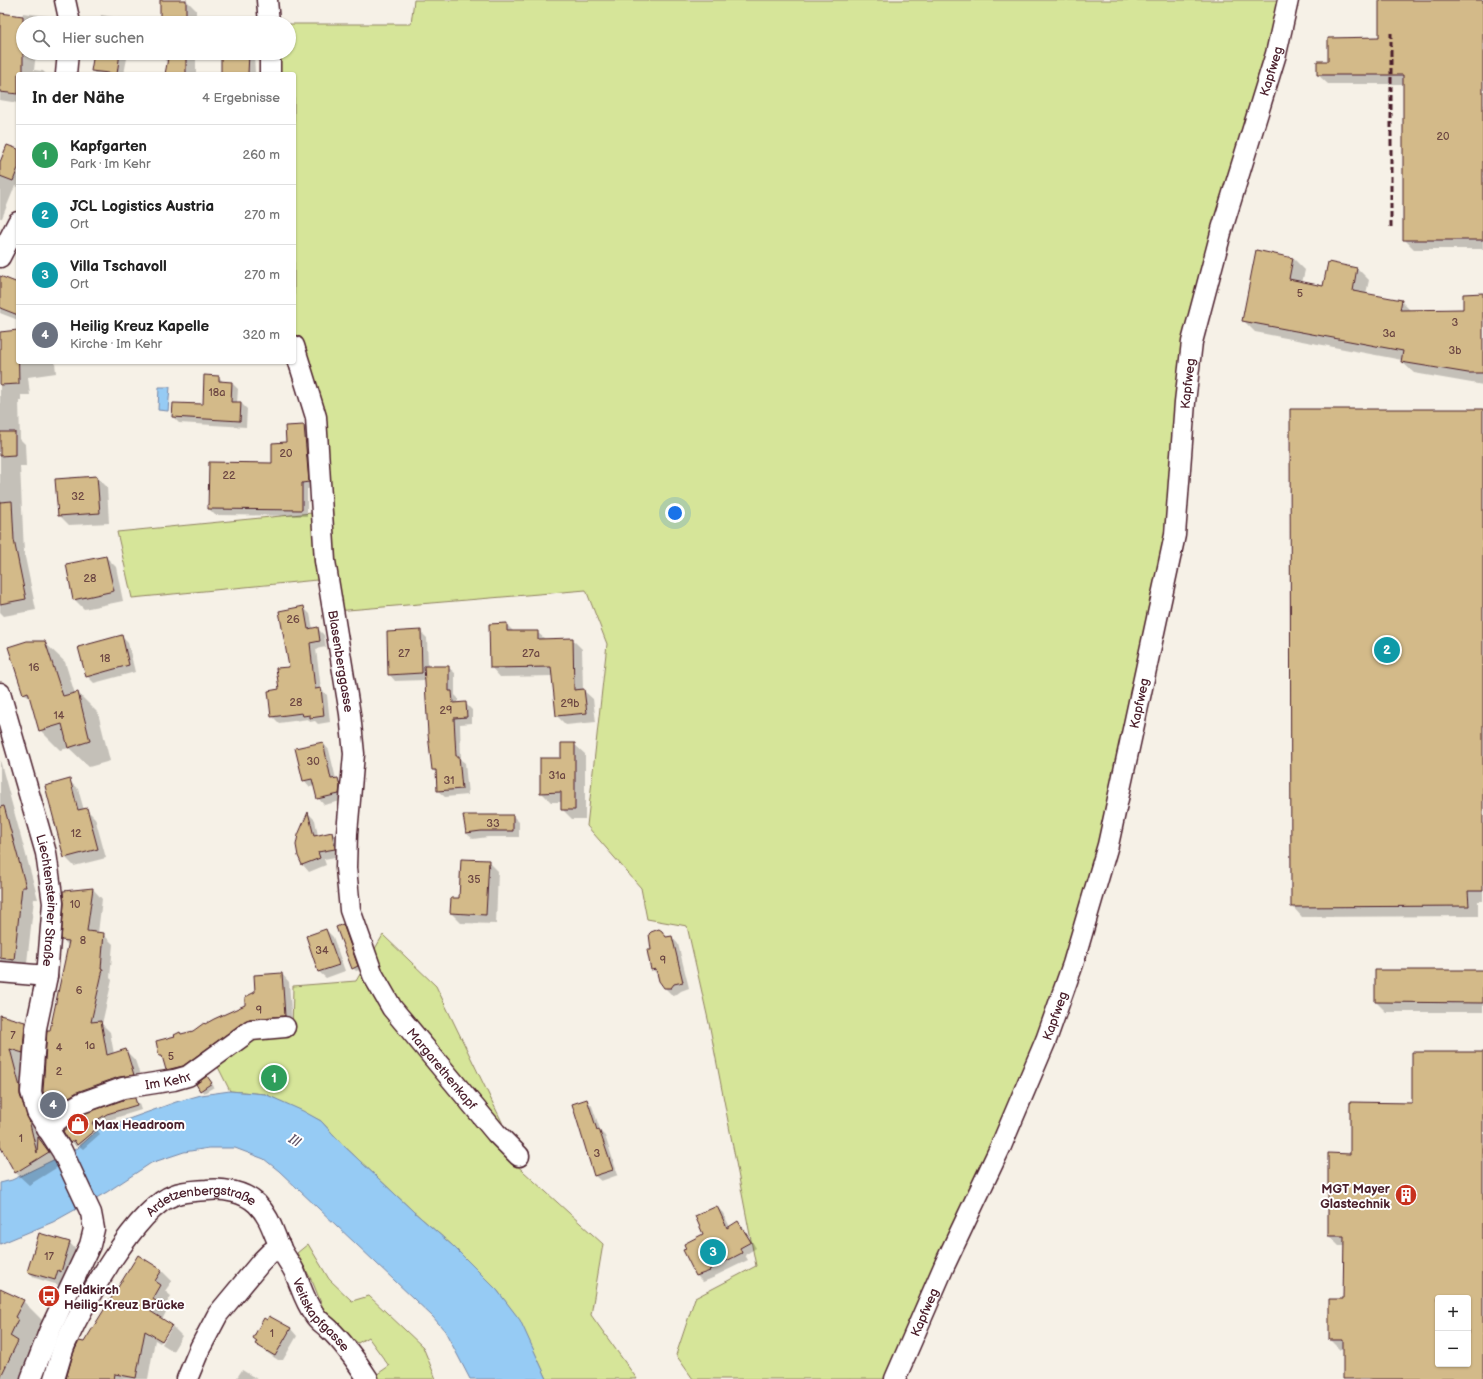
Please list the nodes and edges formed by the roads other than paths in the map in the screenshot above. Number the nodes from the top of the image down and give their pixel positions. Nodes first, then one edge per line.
1 (267, 0) edge
2 (1288, 0) edge
3 (67, 1) edge
4 (69, 16) edge
5 (268, 16) edge
6 (67, 60) edge
7 (270, 60) edge
8 (66, 72) edge
9 (270, 72) edge
10 (16, 226) edge
11 (0, 257) edge
12 (296, 352) edge
13 (0, 693) edge
14 (0, 972) edge
15 (47, 976) junction
16 (373, 976) joint
17 (285, 1027) dead end
18 (47, 1129) junction
19 (519, 1156) dead end
20 (280, 1246) junction
21 (31, 1379) edge
22 (54, 1379) edge
23 (187, 1379) edge
24 (368, 1379) edge
25 (895, 1379) edge

1 - 5 street
2 - 25 street, Kapfweg
3 - 4 street
6 - 8 street
7 - 9 street
10 - 11 street
12 - 16 street, Blasenberggasse
13 - 15 street, Liechtensteiner Straße
14 - 15 street
15 - 18 street, Liechtensteiner Straße
16 - 19 street, Margarethenkapf
17 - 18 street, Im Kehr
18 - 21 street, Liechtensteiner Straße
20 - 22 street, Ardetzenbergstraße
20 - 23 street
20 - 24 street, Veitskapfgasse

